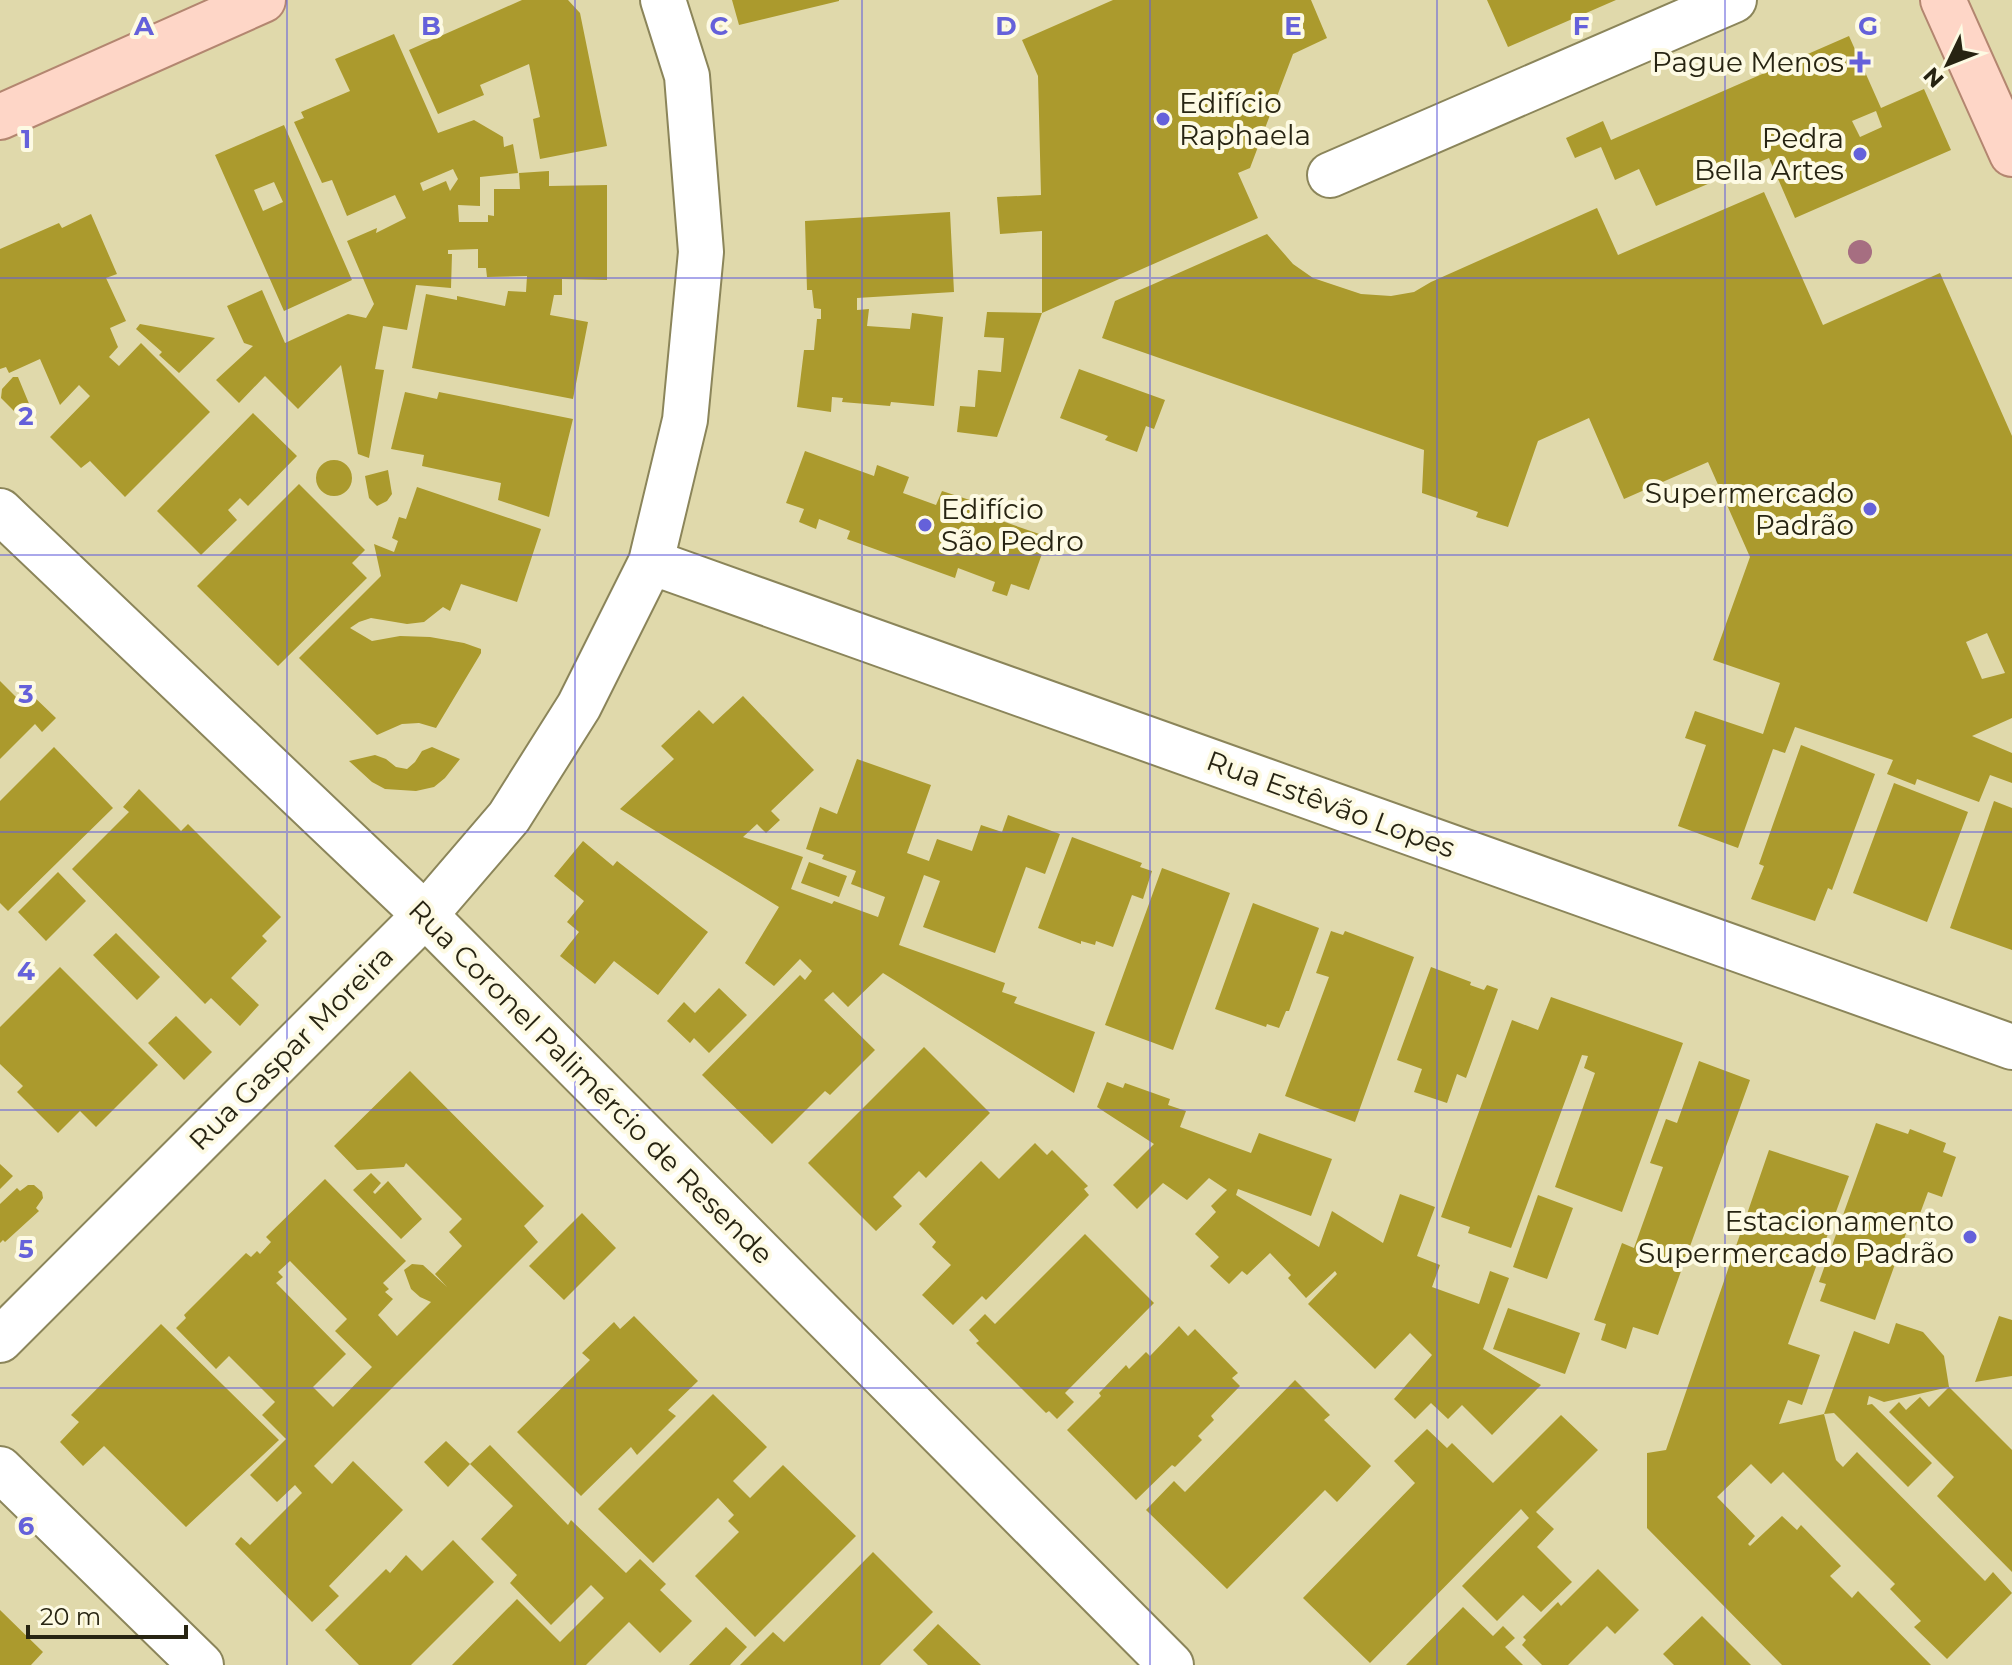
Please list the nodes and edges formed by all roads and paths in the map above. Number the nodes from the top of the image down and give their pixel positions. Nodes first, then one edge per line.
1 (263, 0) edge
2 (663, 0) edge
3 (1734, 0) edge
4 (1943, 0) edge
5 (0, 117) edge
6 (2012, 154) edge
7 (1330, 175) dead end
8 (0, 511) edge
9 (651, 562) junction
10 (425, 915) junction
11 (2012, 1047) edge
12 (0, 1340) edge
13 (0, 1469) edge
14 (201, 1665) edge
15 (1171, 1665) edge

1 - 5 main road
2 - 9 street, Rua Gaspar Moreira
3 - 7 street
4 - 6 main road
8 - 10 street, Rua Coronel Palimércio de Resende
9 - 10 street, Rua Gaspar Moreira
9 - 11 street, Rua Estêvão Lopes
10 - 12 street, Rua Gaspar Moreira
10 - 15 street, Rua Coronel Palimércio de Resende
13 - 14 street

